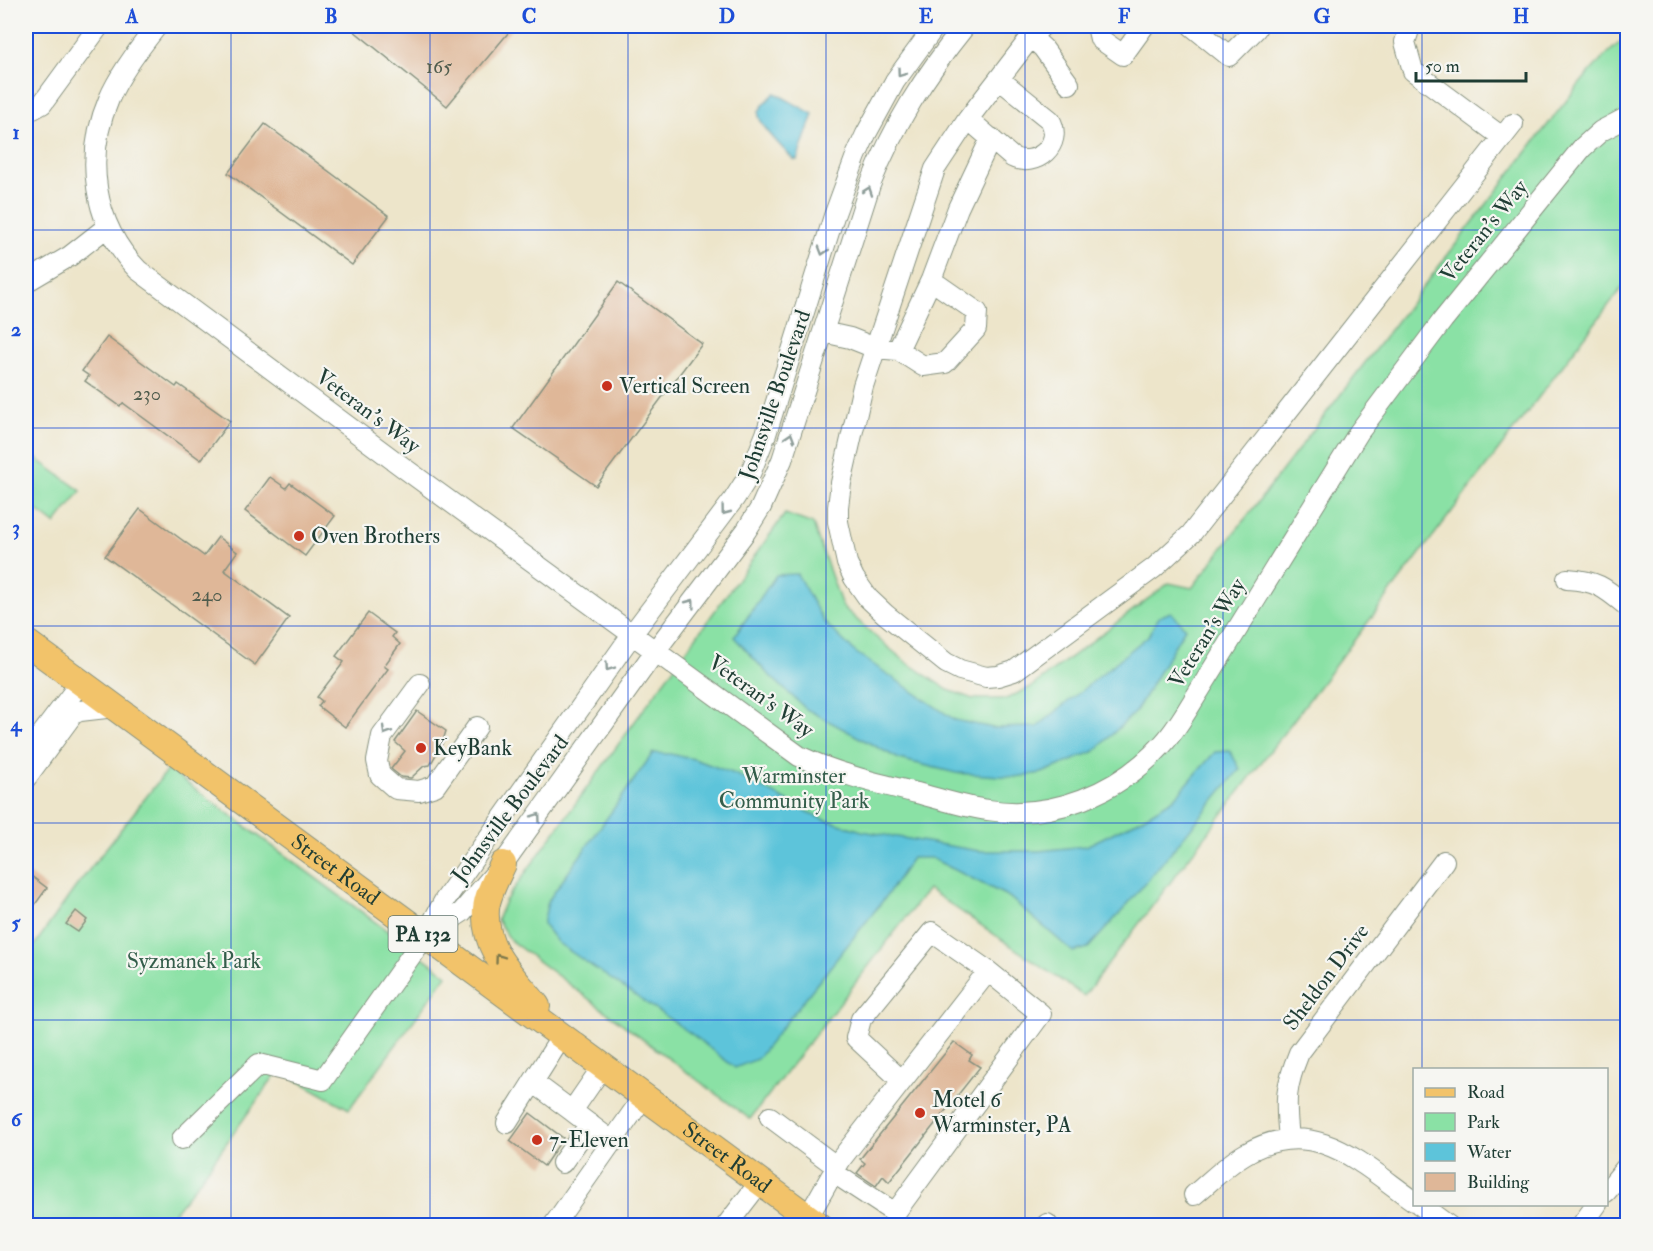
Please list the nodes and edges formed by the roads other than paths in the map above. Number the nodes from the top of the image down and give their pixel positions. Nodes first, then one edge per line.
1 (99, 26) edge
2 (935, 26) edge
3 (964, 26) edge
4 (1097, 26) edge
5 (1144, 26) edge
6 (1192, 26) edge
7 (1255, 26) edge
8 (151, 28) edge
9 (1037, 31) edge
10 (1408, 33) dead end
11 (999, 78) junction
12 (1070, 84) dead end
13 (26, 109) edge
14 (1628, 117) edge
15 (968, 119) junction
16 (991, 138) junction
17 (107, 227) junction
18 (931, 280) junction
19 (26, 282) edge
20 (823, 332) junction
21 (874, 348) junction
22 (898, 350) junction
23 (1567, 579) dead end
24 (1628, 607) edge
25 (633, 633) junction
26 (26, 642) edge
27 (656, 650) junction
28 (81, 682) junction
29 (420, 684) dead end
30 (115, 707) junction
31 (477, 727) dead end
32 (26, 755) edge
33 (26, 778) edge
34 (1444, 861) dead end
35 (502, 864) junction
36 (425, 936) junction
37 (988, 971) junction
38 (562, 1036) junction
39 (603, 1066) junction
40 (902, 1081) junction
41 (533, 1082) junction
42 (644, 1096) junction
43 (572, 1111) junction
44 (770, 1117) dead end
45 (507, 1123) dead end
46 (590, 1124) junction
47 (1288, 1138) junction
48 (182, 1139) dead end
49 (613, 1142) junction
50 (562, 1163) dead end
51 (1628, 1165) edge
52 (836, 1170) junction
53 (760, 1182) junction
54 (1608, 1190) edge
55 (1194, 1195) dead end
56 (1413, 1200) edge
57 (1422, 1206) edge
58 (1596, 1206) edge
59 (814, 1221) edge
60 (728, 1225) edge
61 (553, 1226) edge
62 (1449, 1226) edge
63 (1581, 1226) edge

1 - 13 street
2 -> 25 street, Johnsville Boulevard
20 -> 3 street, Johnsville Boulevard
4 - 5 street
6 - 7 street
8 - 17 street, Veteran's Way
9 - 11 street
9 - 12 street
10 - 21 street
11 - 15 street
11 - 16 street
14 - 27 street, Veteran's Way
15 - 16 street
15 - 21 street
16 - 18 street
17 - 19 street
17 - 25 street, Veteran's Way
18 - 22 street
18 - 22 street
20 - 21 street
27 -> 20 street, Johnsville Boulevard
21 - 22 street
23 - 24 street
25 - 27 street, Veteran's Way
25 -> 36 street, Johnsville Boulevard
26 - 28 main road, Street Road / PA 132
35 -> 27 street, Johnsville Boulevard
28 - 30 main road, Street Road / PA 132
28 - 32 street
29 -> 31 street
30 - 33 street
30 - 36 main road, Street Road / PA 132
34 - 47 street, Sheldon Drive
35 - 36 street, Johnsville Boulevard
38 -> 35 main road
36 - 38 main road, Street Road / PA 132
36 - 48 street
37 - 40 street
37 - 40 street
37 - 52 street
38 - 39 main road, Street Road / PA 132
38 - 41 street
39 - 42 main road, Street Road / PA 132
39 - 43 street
40 - 52 street
41 - 43 street
41 - 45 street
42 - 49 street
42 - 53 main road, Street Road / PA 132
43 - 46 street
44 - 52 street
46 - 49 street
46 - 50 street
47 - 55 street
47 - 56 street
49 - 61 street
51 - 54 street
52 - 59 street
53 - 59 main road, Street Road / PA 132
53 - 60 street
57 - 62 street
58 - 63 street

